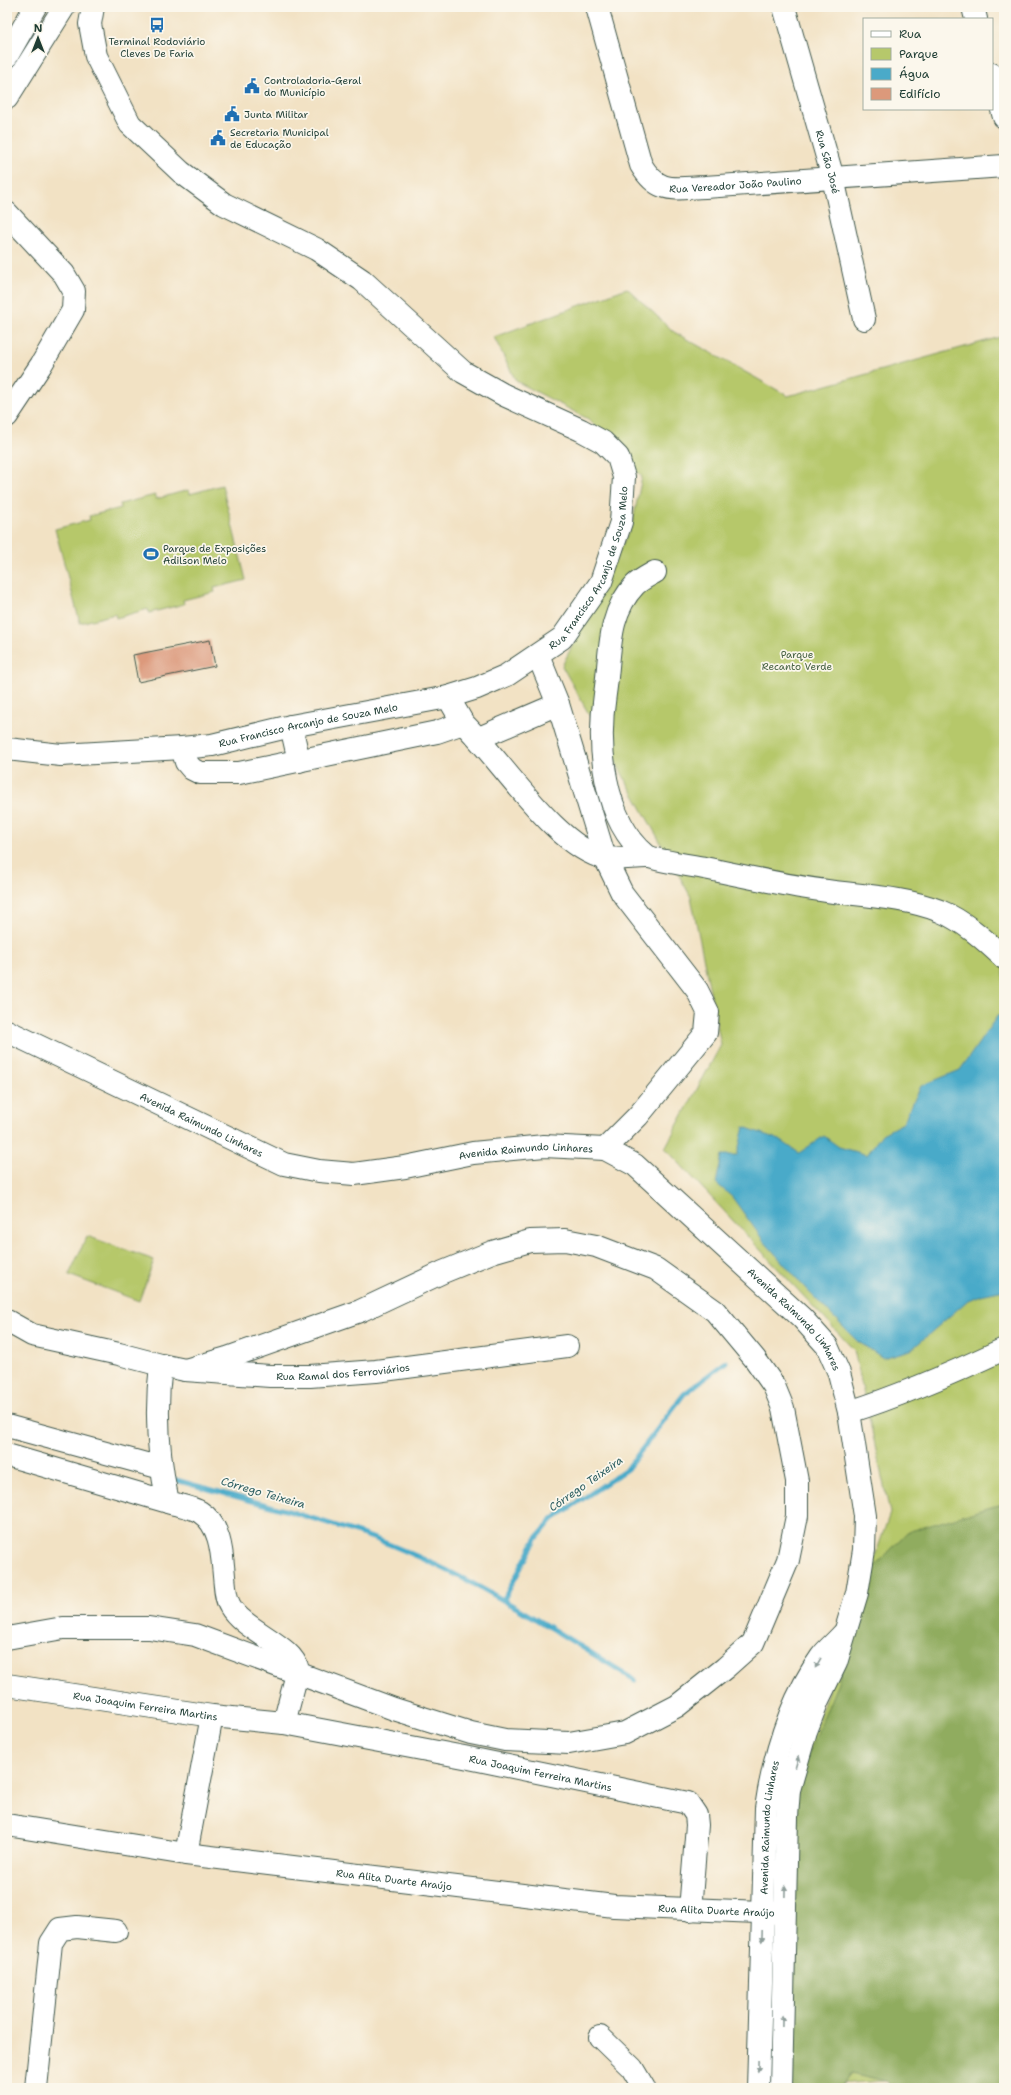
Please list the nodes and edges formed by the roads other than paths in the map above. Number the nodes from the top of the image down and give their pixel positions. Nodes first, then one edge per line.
1 (35, 7) edge
2 (64, 7) edge
3 (94, 7) edge
4 (597, 7) edge
5 (784, 7) edge
6 (973, 7) edge
7 (976, 18) edge
8 (7, 56) edge
9 (993, 78) edge
10 (7, 98) edge
11 (1004, 117) edge
12 (1004, 166) edge
13 (833, 178) junction
14 (7, 213) edge
15 (864, 319) dead end
16 (7, 416) edge
17 (655, 572) dead end
18 (538, 655) junction
19 (448, 697) junction
20 (558, 704) junction
21 (332, 719) junction
22 (463, 722) junction
23 (291, 726) junction
24 (479, 738) junction
25 (182, 748) junction
26 (7, 750) edge
27 (341, 752) junction
28 (299, 761) junction
29 (647, 857) junction
30 (605, 858) junction
31 (1004, 958) edge
32 (12, 1037) edge
33 (605, 1149) junction
34 (7, 1321) edge
35 (567, 1346) dead end
36 (1004, 1349) edge
37 (161, 1365) junction
38 (185, 1370) junction
39 (849, 1412) junction
40 (7, 1426) edge
41 (7, 1455) edge
42 (160, 1468) junction
43 (168, 1502) junction
44 (843, 1634) junction
45 (7, 1638) edge
46 (297, 1672) junction
47 (7, 1685) edge
48 (212, 1716) junction
49 (284, 1722) junction
50 (7, 1825) edge
51 (186, 1854) junction
52 (690, 1910) junction
53 (762, 1912) junction
54 (784, 1913) junction
55 (116, 1931) dead end
56 (600, 2037) dead end
57 (36, 2088) edge
58 (644, 2088) edge
59 (758, 2088) edge
60 (781, 2088) edge

1 - 8 street
2 - 10 street
3 - 18 street, Rua Francisco Arcanjo de Souza Melo
4 - 13 street, Rua Vereador João Paulino
5 - 13 street, Rua São José
6 - 7 street
9 - 11 street
12 - 13 street, Rua Vereador João Paulino
13 - 15 street, Rua São José
14 - 16 street
17 - 29 street
18 - 19 street, Rua Francisco Arcanjo de Souza Melo
18 - 20 street
19 - 21 street, Rua Francisco Arcanjo de Souza Melo
19 - 22 street
20 - 24 street
20 - 30 street
21 - 23 street, Rua Francisco Arcanjo de Souza Melo
21 - 27 street
22 - 24 street
22 - 27 street
23 - 25 street, Rua Francisco Arcanjo de Souza Melo
23 - 28 street
24 - 30 street
25 - 26 street, Rua Francisco Arcanjo de Souza Melo
25 - 28 street
27 - 28 street
29 - 30 street
29 - 31 street
30 - 33 street
32 - 33 street, Avenida Raimundo Linhares
33 - 39 street, Avenida Raimundo Linhares
34 - 37 street, Rua Ramal dos Ferroviários
35 - 38 street, Rua Ramal dos Ferroviários
36 - 39 street
37 - 38 street, Rua Ramal dos Ferroviários
37 - 42 street
38 - 46 street
39 - 44 street, Avenida Raimundo Linhares
40 - 42 street
41 - 43 street
42 - 43 street
43 - 46 street
44 -> 53 street, Avenida Raimundo Linhares
54 -> 44 street, Avenida Raimundo Linhares
45 - 46 street
46 - 49 street
47 - 48 street, Rua Joaquim Ferreira Martins
48 - 49 street, Rua Joaquim Ferreira Martins
48 - 51 street
49 - 52 street, Rua Joaquim Ferreira Martins
50 - 51 street, Rua Alita Duarte Araújo
51 - 52 street, Rua Alita Duarte Araújo
52 - 53 street, Rua Alita Duarte Araújo
53 - 54 street, Rua Alita Duarte Araújo
53 -> 59 street, Avenida Raimundo Linhares
60 -> 54 street, Avenida Raimundo Linhares
55 - 57 street
56 - 58 street

